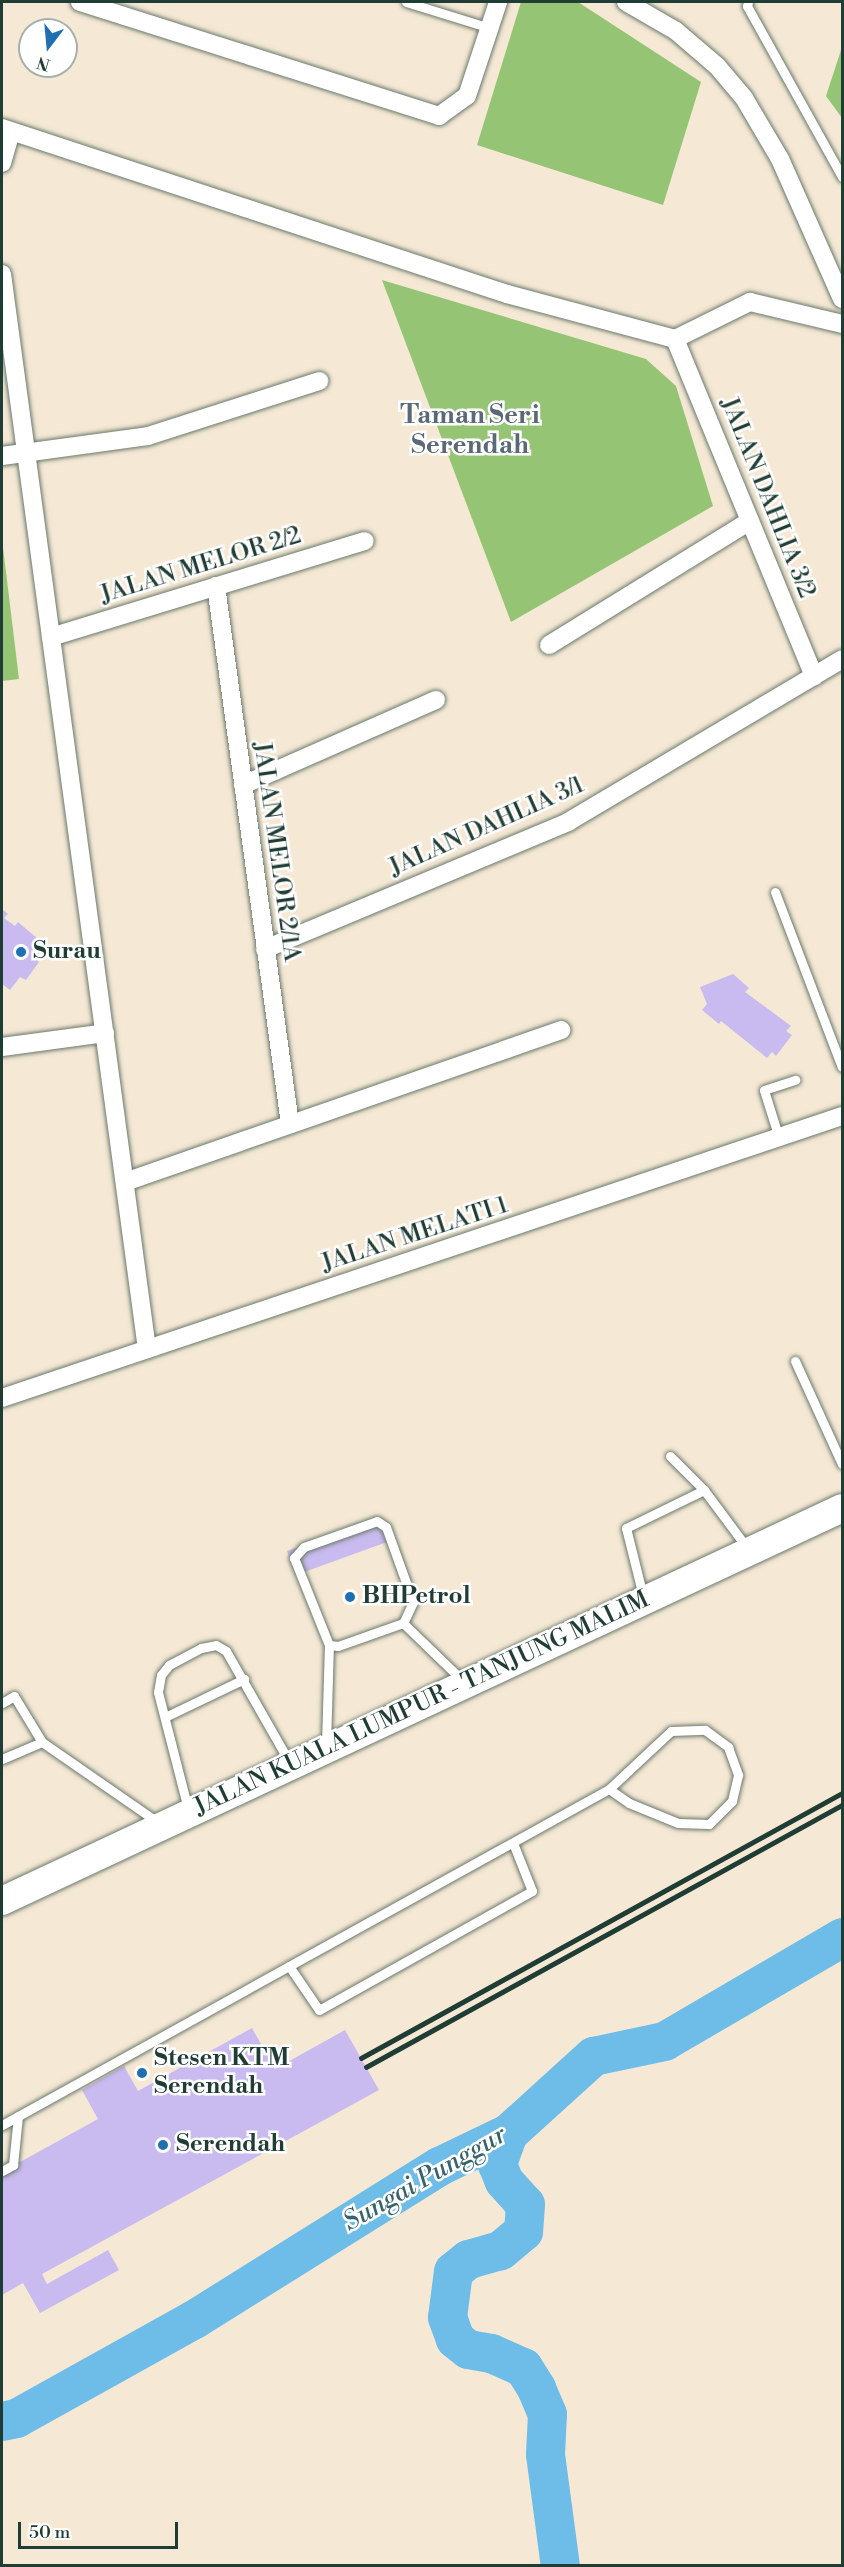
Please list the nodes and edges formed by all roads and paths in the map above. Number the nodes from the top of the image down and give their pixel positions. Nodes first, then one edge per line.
1 (406, 2) edge
2 (498, 2) edge
3 (626, 2) edge
4 (748, 2) edge
5 (92, 3) edge
6 (490, 28) junction
7 (6, 130) edge
8 (2, 163) edge
9 (843, 177) edge
10 (2, 274) edge
11 (843, 299) edge
12 (843, 324) edge
13 (675, 339) junction
14 (319, 381) dead end
15 (26, 453) junction
16 (2, 456) edge
17 (750, 521) junction
18 (365, 541) dead end
19 (216, 586) junction
20 (51, 637) junction
21 (549, 645) dead end
22 (843, 659) edge
23 (814, 676) junction
24 (436, 700) dead end
25 (243, 785) junction
26 (775, 892) dead end
27 (265, 949) junction
28 (561, 1030) dead end
29 (105, 1033) junction
30 (2, 1047) edge
31 (843, 1066) edge
32 (795, 1080) dead end
33 (843, 1116) edge
34 (290, 1124) junction
35 (779, 1138) junction
36 (125, 1182) junction
37 (147, 1350) junction
38 (795, 1361) dead end
39 (2, 1398) edge
40 (670, 1456) dead end
41 (843, 1464) edge
42 (704, 1490) junction
43 (843, 1508) edge
44 (750, 1551) junction
45 (644, 1601) junction
46 (403, 1623) junction
47 (329, 1645) junction
48 (244, 1679) junction
49 (465, 1684) junction
50 (2, 1703) edge
51 (165, 1717) junction
52 (42, 1742) junction
53 (326, 1749) junction
54 (2, 1759) edge
55 (291, 1765) junction
56 (609, 1789) junction
57 (189, 1812) junction
58 (161, 1825) junction
59 (513, 1843) junction
60 (2, 1901) edge
61 (289, 1966) junction
62 (18, 2116) junction
63 (2, 2125) edge
64 (2, 2171) edge

1 - 6 lane
2 - 6 street
3 - 11 street
4 - 9 lane
5 - 6 street
7 - 8 street
7 - 13 street
10 - 15 street
12 - 13 street
13 - 17 street, JALAN DAHLIA 3/2
14 - 15 street
15 - 16 street
15 - 20 street
17 - 21 street
17 - 23 street, JALAN DAHLIA 3/2
18 - 19 street, JALAN MELOR 2/2
19 - 20 street, JALAN MELOR 2/2
19 - 25 street, JALAN MELOR 2/1A
20 - 29 street
22 - 23 street, JALAN DAHLIA 3/1
23 - 27 street, JALAN DAHLIA 3/1
24 - 25 street
25 - 27 street, JALAN MELOR 2/1A
26 - 31 lane
27 - 34 street, JALAN MELOR 2/1A
28 - 34 street
29 - 30 street
29 - 36 street
32 - 35 lane
33 - 35 street, JALAN MELATI 1
34 - 36 street
35 - 37 street, JALAN MELATI 1
36 - 37 street
37 - 39 street, JALAN MELATI 1
38 - 41 lane
40 - 42 lane
42 - 44 lane
42 - 45 lane
43 - 44 main road, JALAN KUALA LUMPUR - TANJUNG MALIM
44 - 45 main road, JALAN KUALA LUMPUR - TANJUNG MALIM
45 - 49 main road, JALAN KUALA LUMPUR - TANJUNG MALIM
46 - 47 lane
46 - 47 lane
46 - 49 lane
47 - 53 lane
48 - 51 lane
48 - 51 lane
48 - 55 lane
49 - 53 main road, JALAN KUALA LUMPUR - TANJUNG MALIM
50 - 52 lane
51 - 57 lane
52 - 54 lane
52 - 58 lane
53 - 55 main road, JALAN KUALA LUMPUR - TANJUNG MALIM
55 - 57 main road, JALAN KUALA LUMPUR - TANJUNG MALIM
56 - 56 lane
56 - 59 lane
57 - 58 main road, JALAN KUALA LUMPUR - TANJUNG MALIM
58 - 60 main road, JALAN KUALA LUMPUR - TANJUNG MALIM
59 - 61 lane
59 - 61 lane
61 - 62 lane
62 - 63 lane
62 - 64 lane

